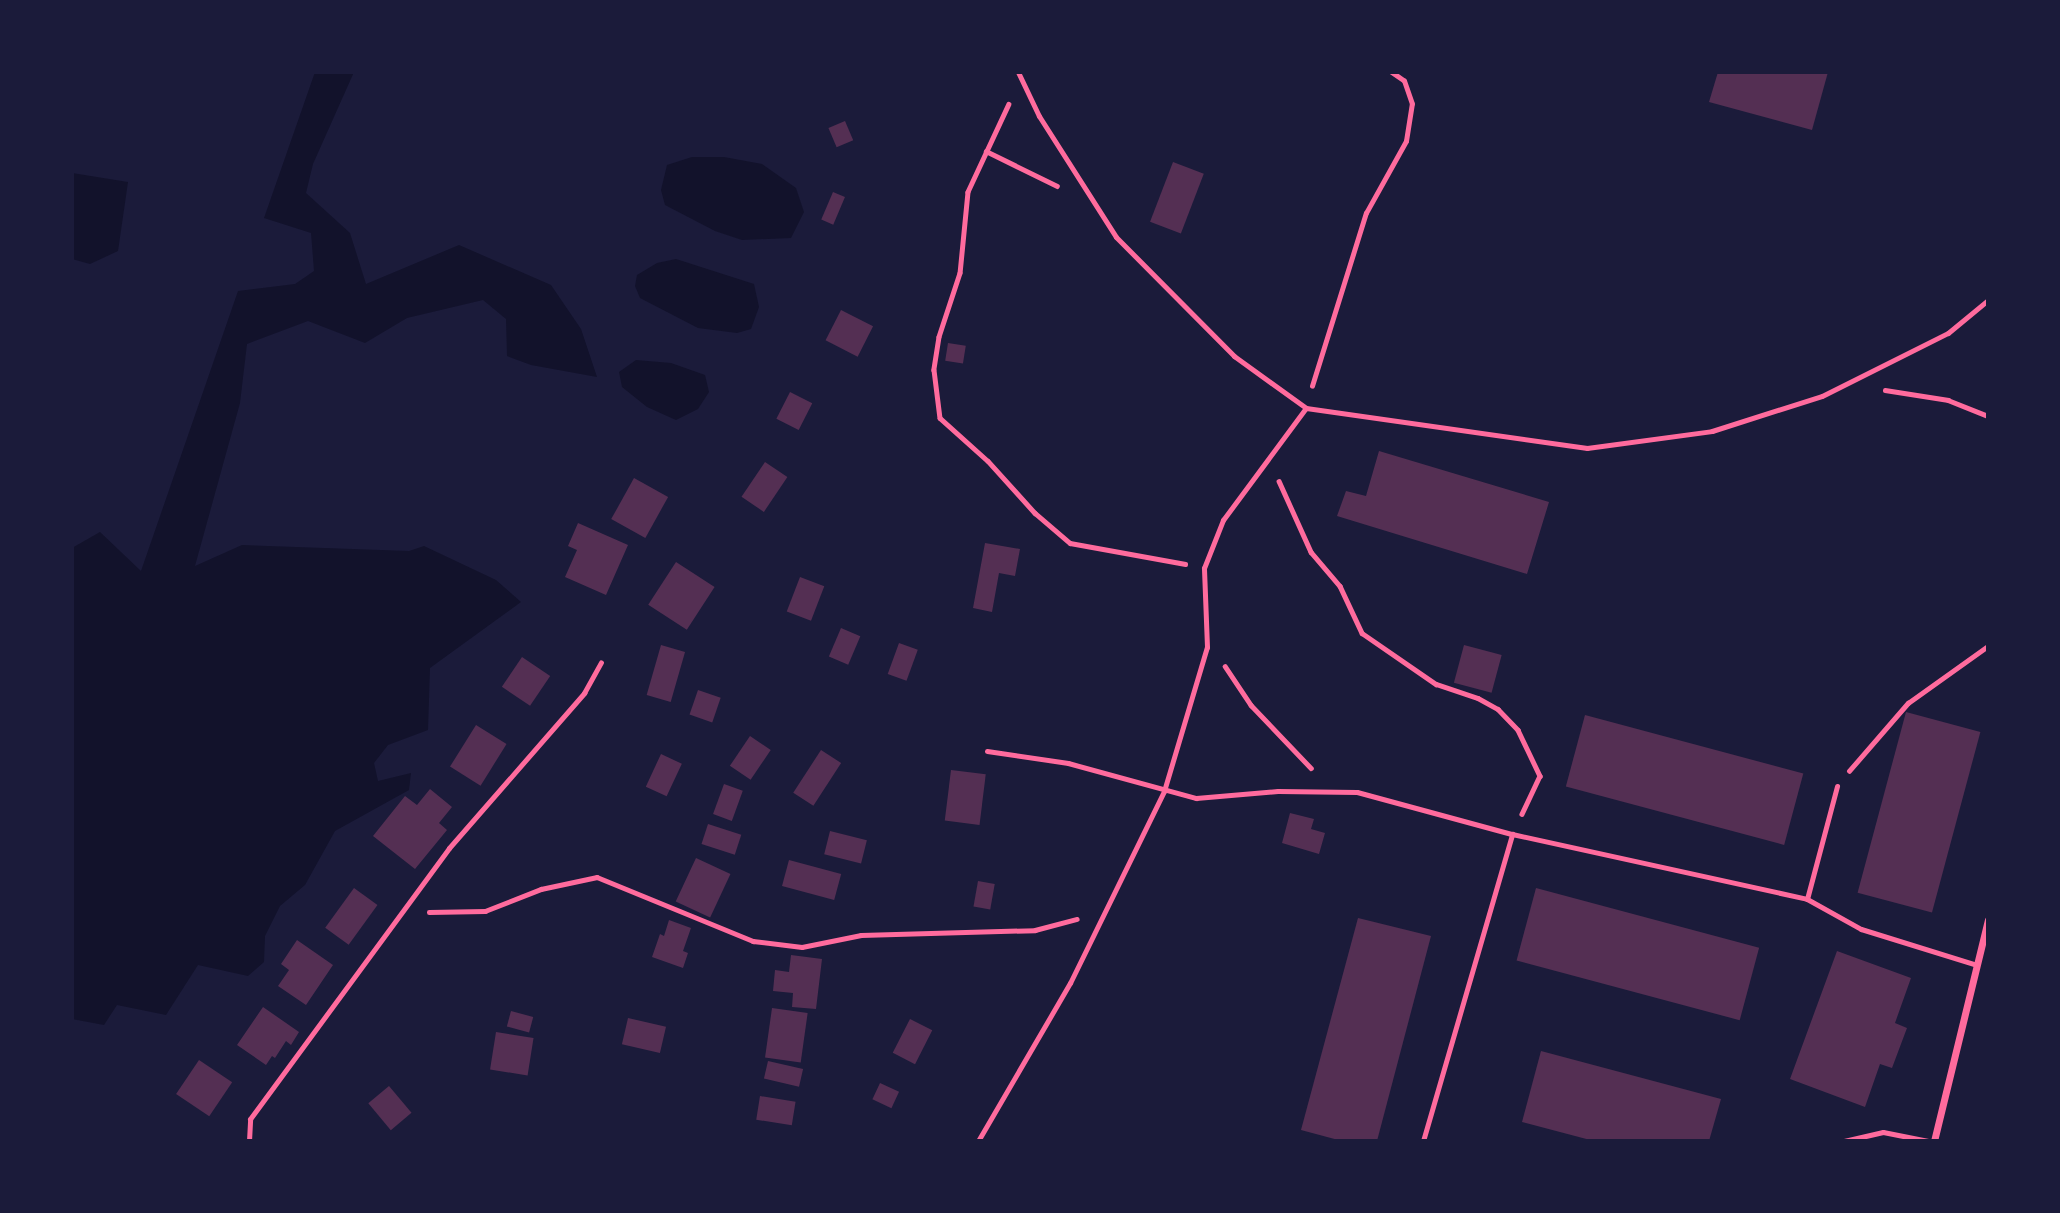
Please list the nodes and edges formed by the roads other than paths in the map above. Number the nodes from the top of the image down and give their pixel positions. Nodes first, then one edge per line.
1 (1020, 75) edge
2 (1988, 300) edge
3 (1306, 408) junction
4 (601, 662) dead end
5 (987, 751) dead end
6 (1837, 786) road end
7 (1164, 791) junction
8 (1511, 834) junction
9 (1807, 900) junction
10 (1988, 919) edge
11 (1977, 965) junction
12 (249, 1141) edge
13 (978, 1141) edge
14 (1423, 1141) edge
15 (1844, 1141) edge
16 (1928, 1141) edge
17 (1934, 1141) edge

1 - 3 lane
2 - 3 lane
3 - 7 lane
4 - 12 lane
5 - 7 lane
6 - 9 lane
7 - 8 lane
7 - 13 lane
8 - 9 lane
8 - 14 lane
9 - 11 lane
10 - 11 street
11 - 17 street
15 - 16 lane

